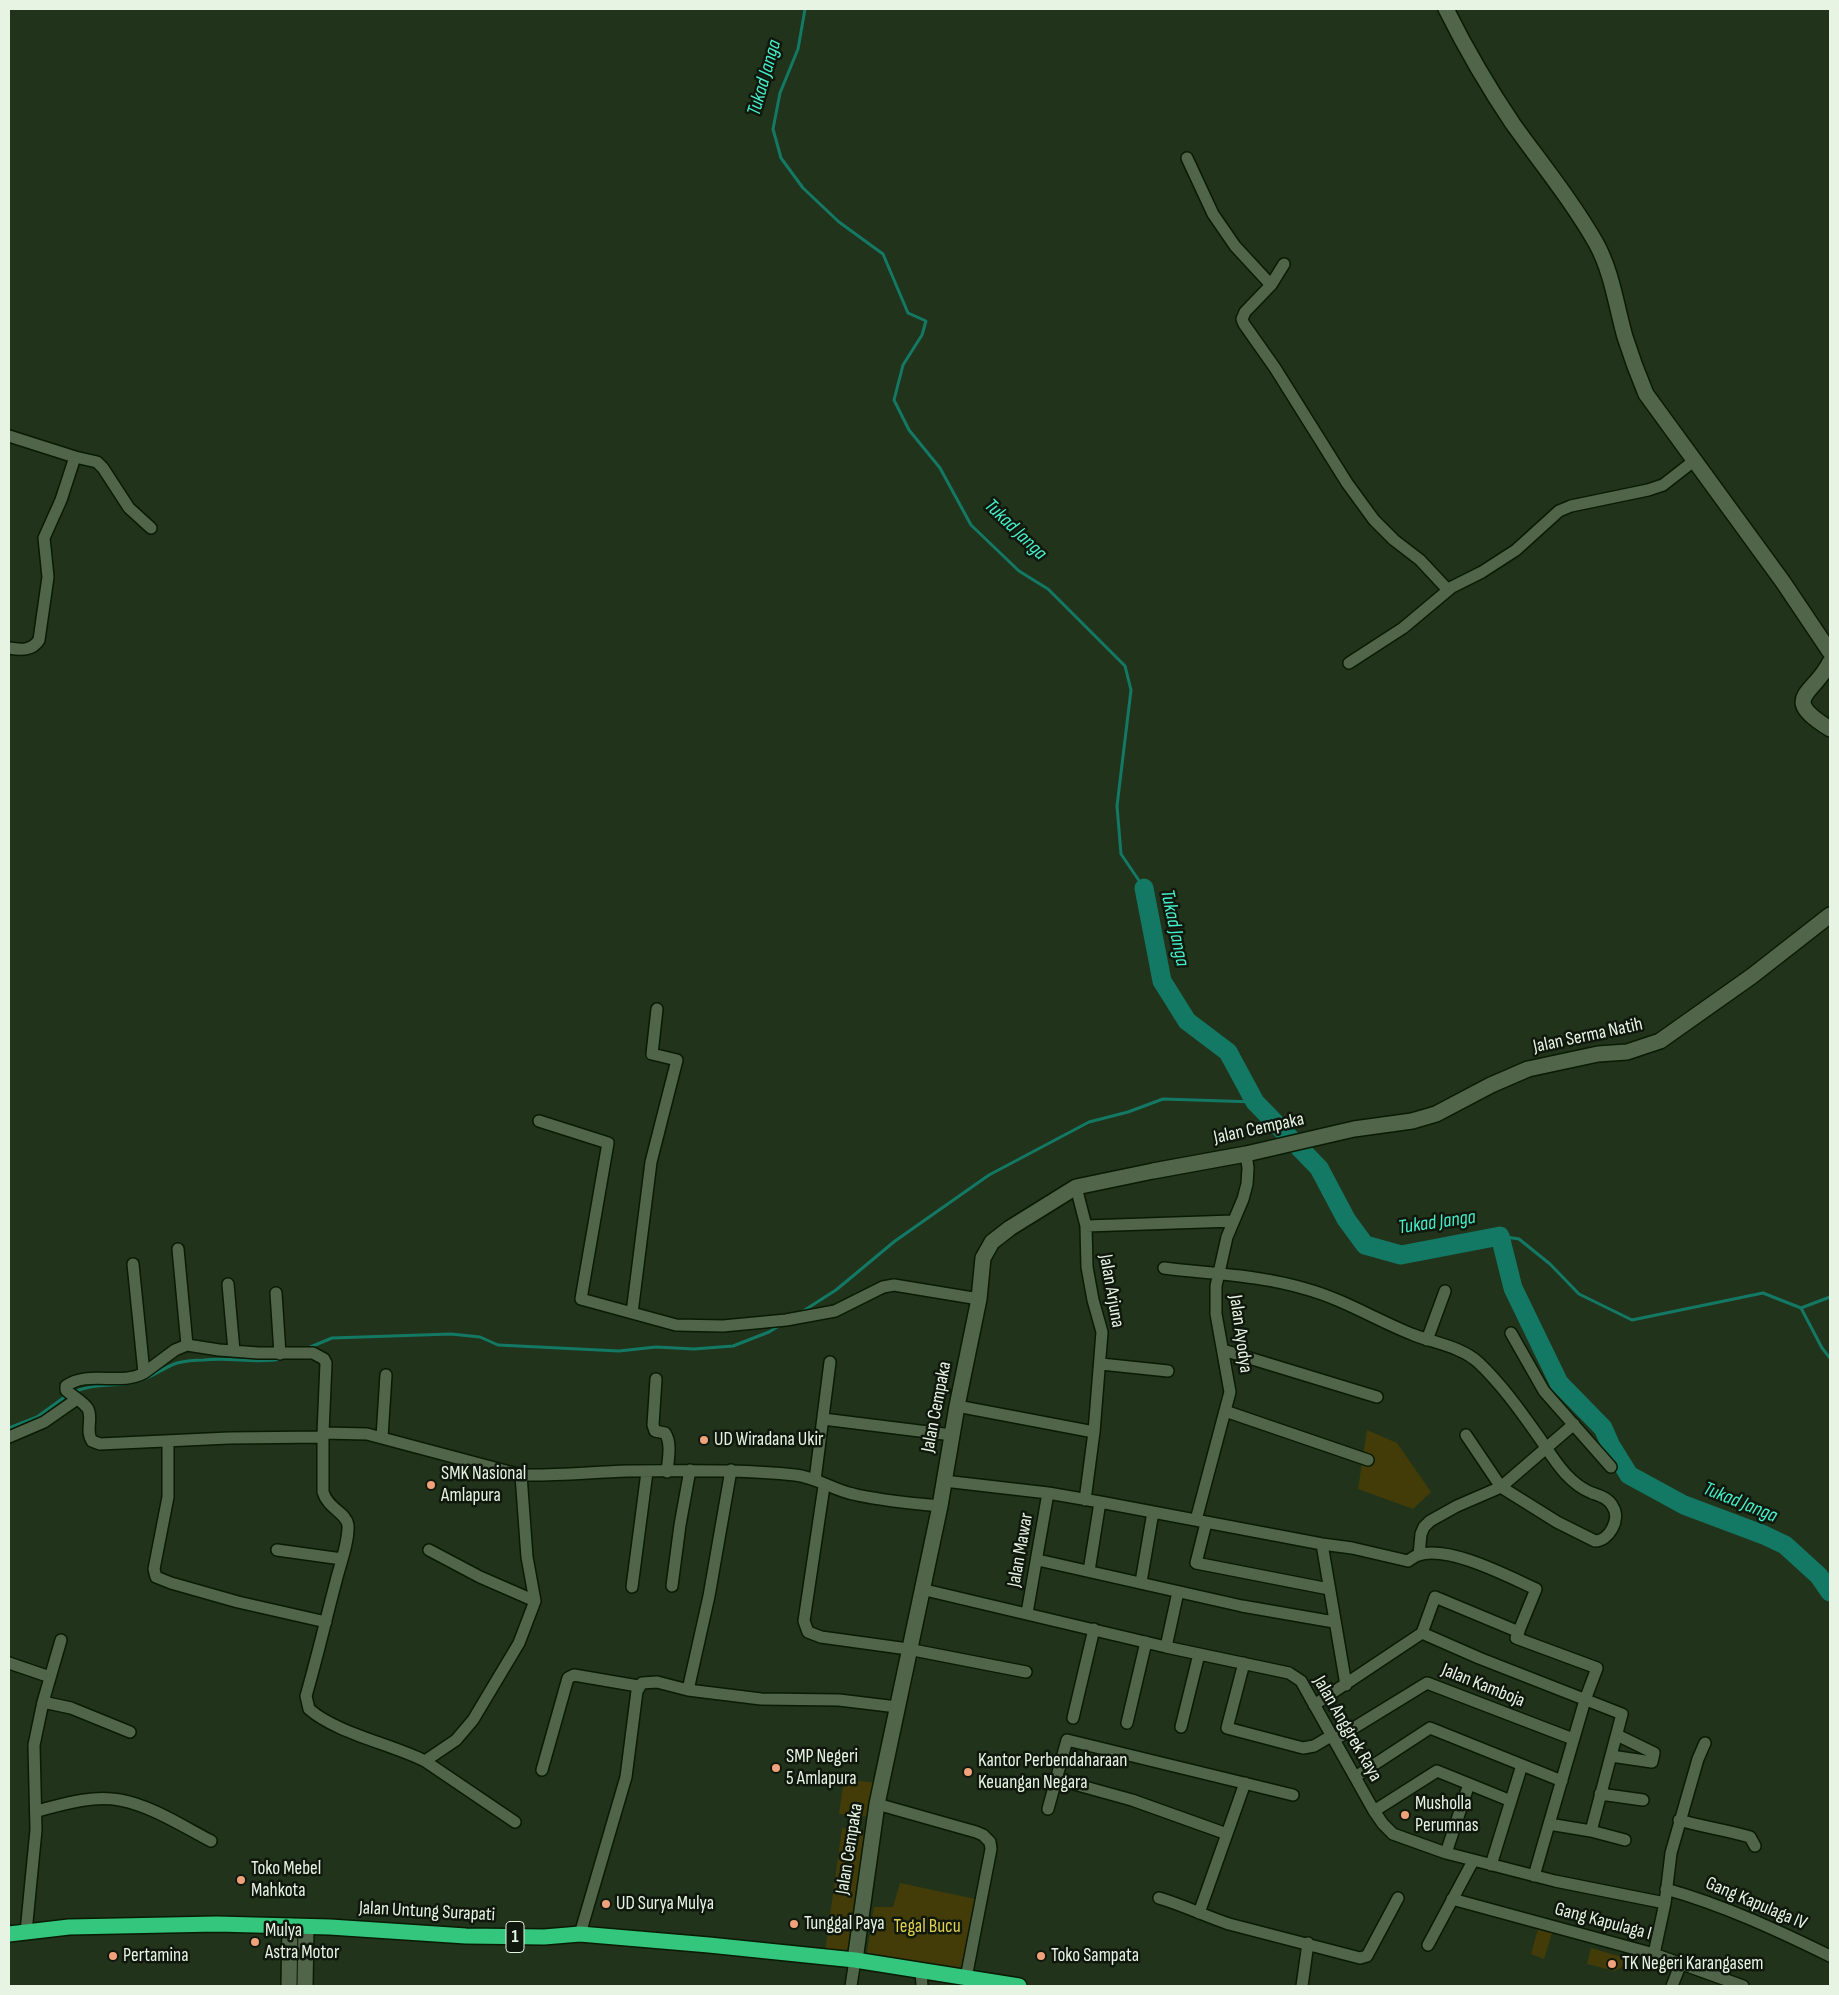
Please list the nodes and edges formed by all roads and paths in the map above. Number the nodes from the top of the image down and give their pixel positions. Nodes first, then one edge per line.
1 (1446, 9) edge
2 (1187, 158) dead end
3 (1284, 264) dead end
4 (1271, 285) junction
5 (9, 436) edge
6 (75, 457) junction
7 (1695, 460) junction
8 (151, 528) dead end
9 (1448, 590) junction
10 (9, 648) edge
11 (1830, 652) edge
12 (1830, 662) edge
13 (1349, 663) dead end
14 (1830, 729) edge
15 (1830, 914) edge
16 (657, 1009) dead end
17 (539, 1121) dead end
18 (1354, 1129) joint
19 (1246, 1154) junction
20 (1076, 1187) junction
21 (1233, 1221) junction
22 (1086, 1226) junction
23 (178, 1249) dead end
24 (133, 1264) dead end
25 (1164, 1268) dead end
26 (1217, 1275) junction
27 (228, 1284) dead end
28 (1445, 1291) dead end
29 (276, 1293) dead end
30 (979, 1299) junction
31 (632, 1313) junction
32 (1511, 1333) dead end
33 (1427, 1340) junction
34 (187, 1345) junction
35 (1223, 1350) junction
36 (234, 1351) junction
37 (280, 1354) junction
38 (830, 1362) dead end
39 (1101, 1364) junction
40 (1168, 1371) dead end
41 (144, 1373) junction
42 (386, 1375) dead end
43 (656, 1379) dead end
44 (72, 1395) junction
45 (1378, 1397) dead end
46 (957, 1406) junction
47 (1225, 1412) junction
48 (823, 1419) junction
49 (1574, 1424) junction
50 (1094, 1432) junction
51 (323, 1435) junction
52 (952, 1435) junction
53 (1466, 1435) dead end
54 (9, 1437) edge
55 (382, 1437) junction
56 (168, 1441) junction
57 (1546, 1447) junction
58 (1368, 1460) dead end
59 (1611, 1467) dead end
60 (690, 1470) junction
61 (731, 1470) junction
62 (647, 1472) junction
63 (667, 1472) junction
64 (521, 1475) junction
65 (944, 1481) junction
66 (820, 1483) junction
67 (1501, 1488) junction
68 (1048, 1493) junction
69 (1086, 1500) junction
70 (1100, 1502) junction
71 (940, 1506) junction
72 (1153, 1512) junction
73 (1201, 1521) junction
74 (1322, 1544) junction
75 (277, 1550) dead end
76 (429, 1550) dead end
77 (1419, 1555) junction
78 (342, 1559) junction
79 (1038, 1560) junction
80 (1089, 1570) junction
81 (1141, 1582) junction
82 (672, 1586) dead end
83 (632, 1587) dead end
84 (921, 1589) junction
85 (1329, 1589) junction
86 (1178, 1592) junction
87 (535, 1601) junction
88 (1027, 1613) junction
89 (326, 1622) junction
90 (1334, 1622) junction
91 (1094, 1629) junction
92 (1518, 1632) junction
93 (1422, 1633) junction
94 (61, 1640) dead end
95 (1146, 1642) junction
96 (1166, 1647) junction
97 (908, 1649) junction
98 (1199, 1654) junction
99 (9, 1663) edge
100 (1244, 1663) junction
101 (1026, 1672) dead end
102 (50, 1677) junction
103 (1346, 1685) junction
104 (638, 1686) junction
105 (688, 1690) junction
106 (1585, 1700) junction
107 (43, 1702) junction
108 (1314, 1705) junction
109 (897, 1707) junction
110 (1073, 1718) dead end
111 (1127, 1723) dead end
112 (1180, 1726) dead end
113 (130, 1732) dead end
114 (1616, 1735) junction
115 (1332, 1738) junction
116 (1573, 1739) junction
117 (1705, 1743) dead end
118 (1611, 1756) junction
119 (425, 1760) junction
120 (1522, 1765) junction
121 (542, 1770) dead end
122 (1355, 1777) junction
123 (1056, 1779) junction
124 (1562, 1781) junction
125 (1245, 1783) junction
126 (1468, 1784) junction
127 (1600, 1794) junction
128 (1293, 1795) dead end
129 (1642, 1800) dead end
130 (1510, 1802) junction
131 (877, 1804) junction
132 (1048, 1809) dead end
133 (37, 1811) junction
134 (1374, 1811) junction
135 (1679, 1820) junction
136 (515, 1822) dead end
137 (1549, 1824) junction
138 (1591, 1831) junction
139 (1227, 1834) junction
140 (1625, 1840) dead end
141 (211, 1841) dead end
142 (1755, 1846) dead end
143 (1446, 1853) junction
144 (1473, 1861) junction
145 (1491, 1865) junction
146 (1534, 1876) junction
147 (1666, 1889) junction
148 (1159, 1898) dead end
149 (1398, 1898) dead end
150 (1452, 1899) junction
151 (1665, 1902) junction
152 (1199, 1913) junction
153 (290, 1926) junction
154 (306, 1927) junction
155 (26, 1932) junction
156 (9, 1934) edge
157 (580, 1934) junction
158 (1308, 1943) junction
159 (1428, 1945) dead end
160 (1654, 1954) junction
161 (1830, 1956) edge
162 (855, 1960) junction
163 (1681, 1963) junction
164 (921, 1971) junction
165 (966, 1978) junction
166 (290, 1986) edge
167 (305, 1986) edge
168 (851, 1986) edge
169 (922, 1986) edge
170 (1019, 1986) edge
171 (1302, 1986) edge
172 (1672, 1986) edge
173 (1743, 1986) edge

1 - 7 street
2 - 4 street
3 - 4 street
4 - 9 street
5 - 6 street
6 - 8 street
6 - 10 street
7 - 9 street
7 - 11 street
9 - 13 street
12 - 14 street
15 - 18 street, Jalan Serma Natih
16 - 31 street
17 - 31 street
18 - 19 street, Jalan Cempaka
19 - 20 street, Jalan Cempaka
19 - 21 street, Jalan Ayodya
20 - 22 street, Jalan Arjuna
20 - 30 street, Jalan Cempaka
21 - 22 street
21 - 26 street, Jalan Ayodya
22 - 39 street, Jalan Arjuna
23 - 34 street
24 - 41 street
25 - 26 street
26 - 33 street
26 - 35 street, Jalan Ayodya
27 - 36 street
28 - 33 street
29 - 37 street
30 - 31 street
30 - 46 street, Jalan Cempaka
32 - 49 street
33 - 57 street
34 - 36 street
34 - 41 street
35 - 45 street
35 - 47 street, Jalan Ayodya
36 - 37 street
37 - 51 street
38 - 48 street
39 - 40 street
39 - 50 street, Jalan Arjuna
41 - 44 street
42 - 55 street
43 - 63 street
44 - 54 street
44 - 56 street
46 - 50 street
46 - 52 street, Jalan Cempaka
47 - 58 street
47 - 73 street, Jalan Ayodya
48 - 52 street
48 - 66 street
49 - 57 street
49 - 59 street
50 - 69 street, Jalan Arjuna
51 - 55 street
51 - 56 street
51 - 78 street
52 - 65 street, Jalan Cempaka
53 - 67 street
55 - 64 street
56 - 89 street
57 - 67 street
57 - 67 street
60 - 61 street
60 - 63 street
60 - 82 street
61 - 66 street
61 - 105 street
62 - 63 street
62 - 64 street
62 - 83 street
64 - 87 street
65 - 68 street
65 - 71 street, Jalan Cempaka
66 - 71 street
66 - 97 street
67 - 77 street
68 - 69 street
68 - 79 street, Jalan Mawar
69 - 70 street
70 - 72 street
70 - 80 street
71 - 84 street, Jalan Cempaka
72 - 73 street
72 - 81 street
73 - 74 street
73 - 85 street, Jalan Ayodya
74 - 77 street
74 - 85 street
75 - 78 street
76 - 87 street
77 - 92 street
78 - 89 street
79 - 80 street
79 - 88 street, Jalan Mawar
80 - 81 street
81 - 86 street
84 - 88 street, Jalan Anggrek Raya
84 - 97 street, Jalan Cempaka
85 - 90 street
86 - 90 street
86 - 96 street
87 - 119 street
88 - 91 street, Jalan Anggrek Raya
89 - 119 street
90 - 103 street
91 - 95 street, Jalan Anggrek Raya
91 - 110 street
92 - 93 street
92 - 106 street
93 - 103 street
93 - 106 street
94 - 102 street
95 - 96 street, Jalan Anggrek Raya
95 - 111 street
96 - 98 street, Jalan Anggrek Raya
97 - 101 street
97 - 109 street, Jalan Cempaka
98 - 100 street, Jalan Anggrek Raya
98 - 112 street
99 - 102 street
100 - 108 street, Jalan Anggrek Raya
100 - 115 street
102 - 107 street
103 - 108 street
104 - 105 street
104 - 121 street
104 - 157 street
105 - 109 street
106 - 114 street
106 - 116 street
107 - 113 street
107 - 133 street
108 - 115 street, Jalan Anggrek Raya
109 - 131 street, Jalan Cempaka
114 - 118 street
114 - 118 street
115 - 116 street, Jalan Kamboja
115 - 122 street, Jalan Anggrek Raya
116 - 124 street
117 - 135 street
118 - 127 street
119 - 136 street
120 - 122 street
120 - 124 street
120 - 130 street
122 - 134 street, Jalan Anggrek Raya
123 - 125 street
123 - 132 street
123 - 139 street
124 - 137 street
125 - 128 street
125 - 139 street
126 - 130 street
126 - 134 street
126 - 143 street
127 - 129 street
127 - 138 street
130 - 145 street
131 - 162 street, Jalan Cempaka
131 - 165 street
133 - 141 street
133 - 155 street
134 - 143 street, Jalan Anggrek Raya
135 - 142 street
135 - 147 street
137 - 138 street
137 - 146 street
138 - 140 street
139 - 152 street
143 - 144 street, Jalan Anggrek Raya
144 - 145 street, Jalan Anggrek Raya
144 - 150 street
145 - 146 street, Jalan Anggrek Raya
146 - 151 street, Jalan Anggrek Raya
147 - 151 street
147 - 161 street, Gang Kapulaga IV
148 - 152 street
149 - 158 street
150 - 159 street
150 - 160 street, Gang Kapulaga I
151 - 160 street
152 - 158 street
153 - 154 highway, Jalan Untung Surapati / 1
153 - 155 highway, Jalan Untung Surapati / 1
153 - 166 street
154 - 157 highway, Jalan Untung Surapati / 1
154 - 167 street
155 - 156 highway, Jalan Untung Surapati / 1
157 - 162 highway, Jalan Untung Surapati / 1
158 - 171 street
160 - 163 street, Gang Kapulaga I
162 - 164 highway, Jalan Untung Surapati / 1
162 - 168 street
163 - 172 street
163 - 173 street, Gang Kapulaga I
164 - 165 highway, Jalan Untung Surapati / 1
164 - 169 street
165 - 170 highway, Jalan Untung Surapati / 1

